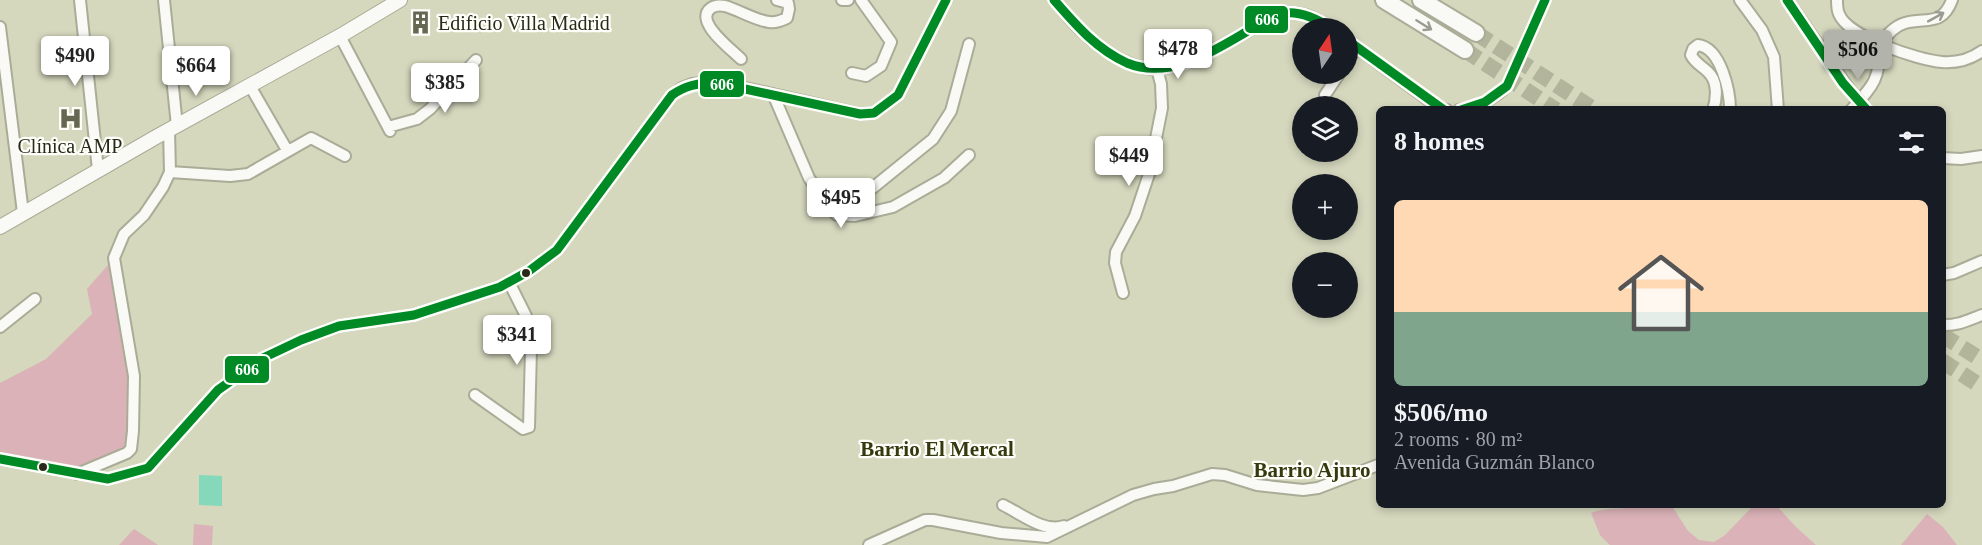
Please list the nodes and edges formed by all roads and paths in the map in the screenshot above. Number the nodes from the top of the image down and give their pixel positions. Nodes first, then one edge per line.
1 (80, 0) edge
2 (164, 0) edge
3 (400, 0) edge
4 (842, 0) edge
5 (848, 0) edge
6 (861, 0) edge
7 (946, 0) edge
8 (1054, 0) edge
9 (1384, 0) edge
10 (1421, 0) edge
11 (1545, 0) edge
12 (1740, 0) edge
13 (1787, 0) edge
14 (1837, 0) edge
15 (1952, 0) edge
16 (786, 1) edge
17 (1317, 18) edge
18 (0, 27) edge
19 (1476, 33) tunnel mouth
20 (340, 36) junction
21 (969, 44) dead end
22 (1880, 44) junction
23 (1358, 48) edge
24 (1464, 50) tunnel mouth
25 (1982, 51) edge
26 (741, 58) dead end
27 (476, 60) dead end
28 (1157, 69) junction
29 (852, 74) dead end
30 (1332, 84) edge
31 (250, 86) junction
32 (773, 94) junction
33 (1325, 95) dead end
34 (1437, 106) edge
35 (1473, 106) edge
36 (1714, 106) edge
37 (1730, 106) edge
38 (1778, 106) edge
39 (1855, 106) edge
40 (1863, 106) edge
41 (173, 128) junction
42 (156, 137) junction
43 (287, 150) junction
44 (170, 155) junction
45 (969, 155) dead end
46 (345, 156) dead end
47 (1982, 156) edge
48 (1946, 158) edge
49 (99, 170) junction
50 (170, 172) junction
51 (830, 208) junction
52 (22, 213) junction
53 (0, 227) edge
54 (1982, 261) edge
55 (1946, 274) edge
56 (509, 282) junction
57 (1123, 293) dead end
58 (35, 299) dead end
59 (1982, 315) edge
60 (1946, 325) edge
61 (0, 327) edge
62 (475, 396) dead end
63 (0, 459) edge
64 (1376, 466) edge
65 (77, 474) junction
66 (1003, 505) dead end
67 (1087, 519) junction
68 (869, 545) edge

1 - 49 street
2 - 41 street
3 - 20 main road
4 - 5 street
6 - 29 street
7 - 32 street
8 - 28 street
9 -> 24 highway
10 - 19 highway
11 - 35 street
12 - 38 street
13 - 40 street, bridge
14 - 22 street
22 -> 15 street
16 - 26 street
17 - 28 street
18 - 52 street
20 - 27 street
20 - 31 main road
21 - 51 street
22 - 25 street
22 - 39 street
23 - 34 street
28 - 57 street
30 - 33 street
31 - 41 main road
31 - 43 street
32 - 51 street
32 - 56 street
36 - 37 street
41 - 42 main road
41 - 44 street
42 - 44 street
42 - 49 main road
43 - 46 street
43 - 50 street
44 - 50 street
45 - 51 street
47 - 48 street
49 - 52 main road
50 - 65 street
52 - 53 main road
54 - 55 street
56 - 62 street
56 - 65 street
58 - 61 street
59 - 60 street
63 - 65 street
64 - 67 street
66 - 67 street
67 - 68 street

